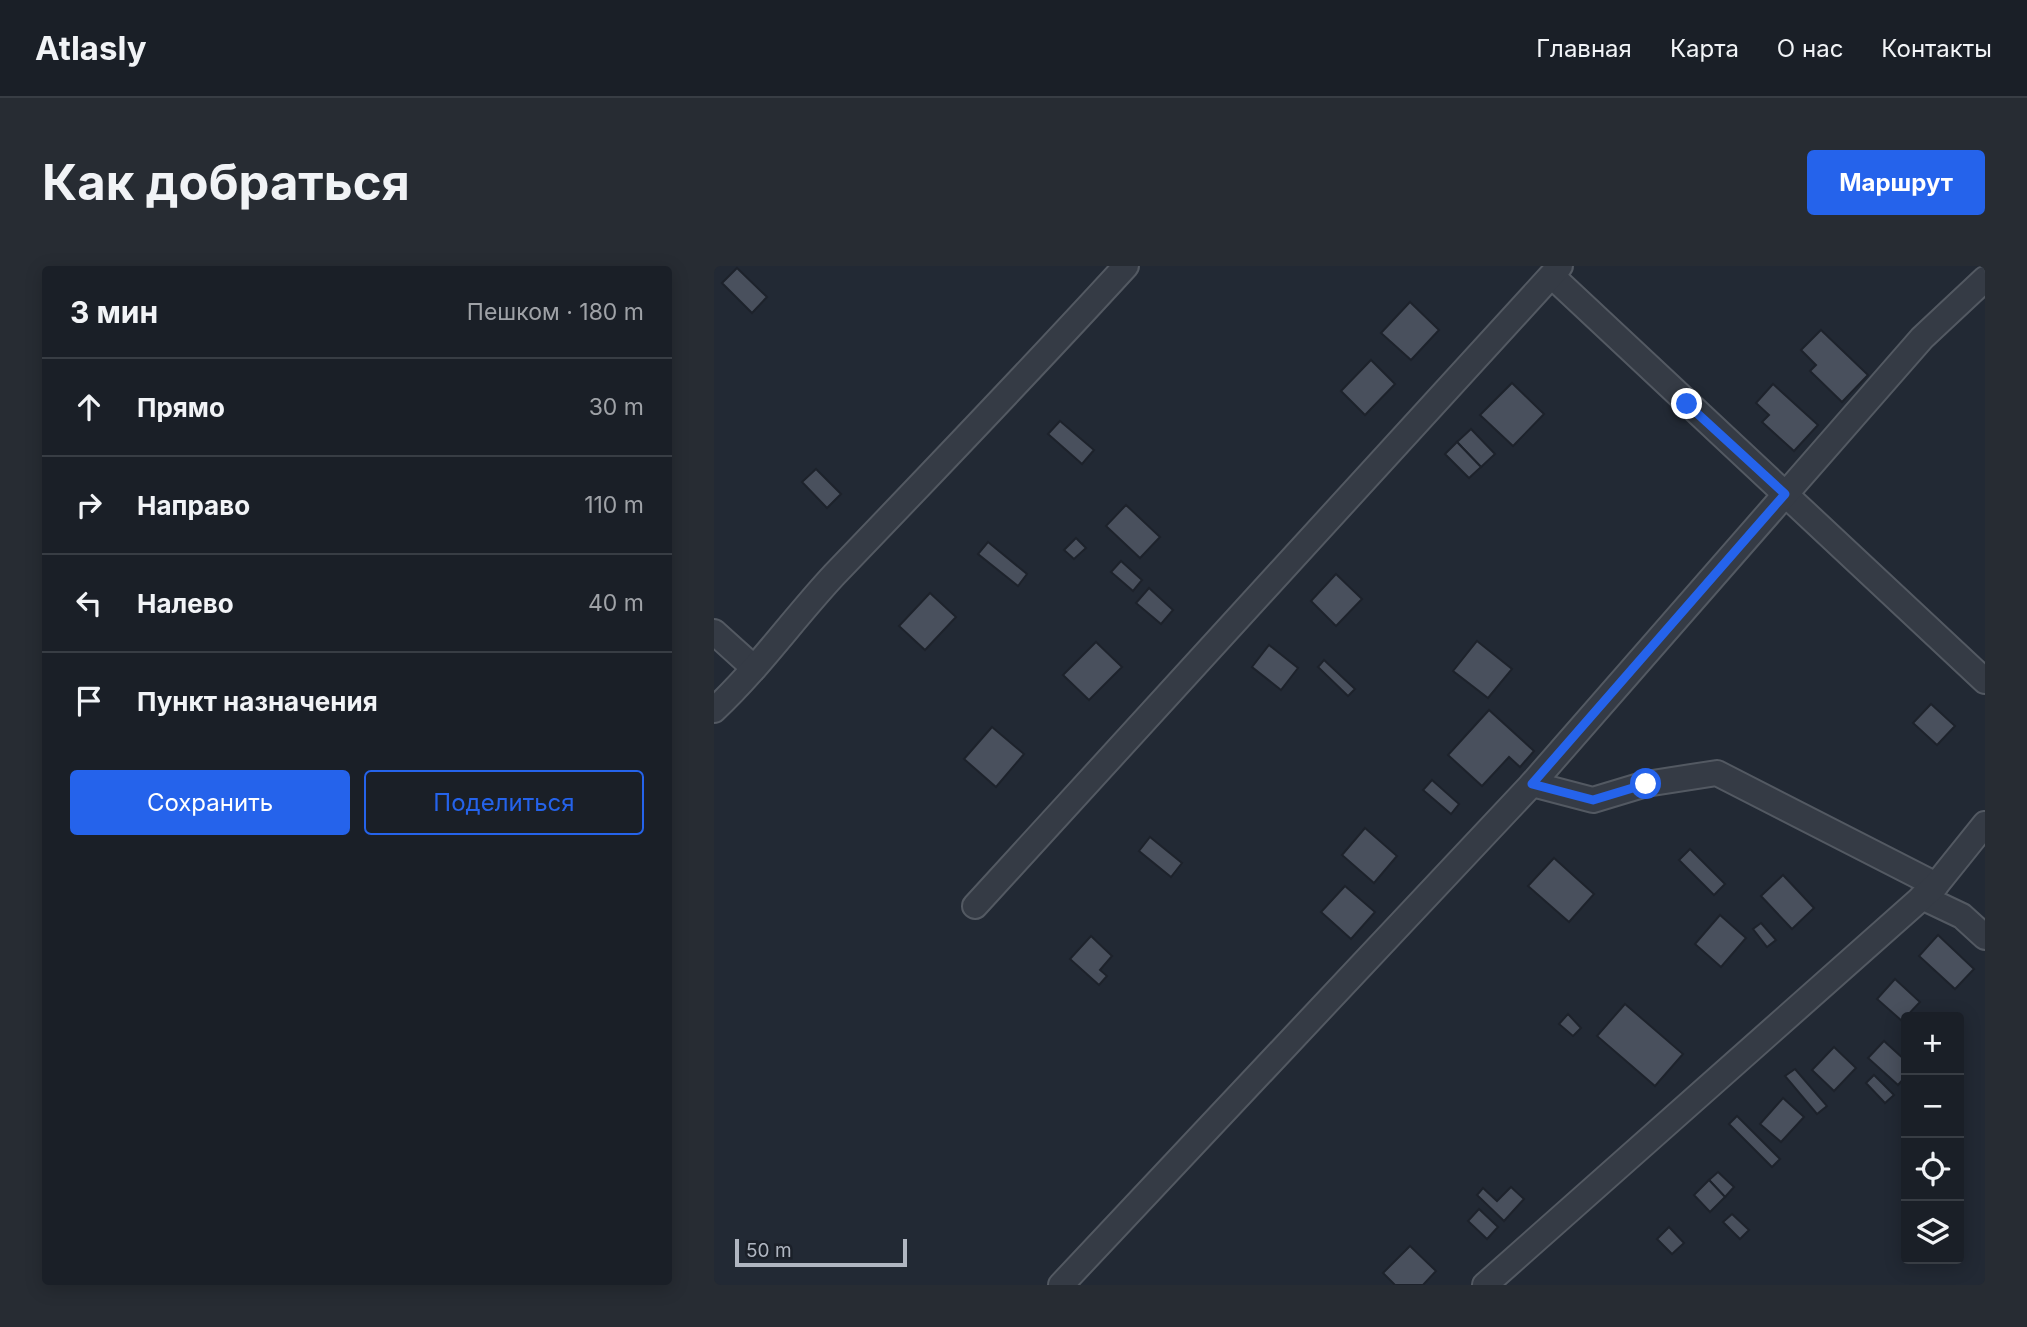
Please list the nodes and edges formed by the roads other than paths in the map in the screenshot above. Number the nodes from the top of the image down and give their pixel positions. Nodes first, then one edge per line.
1 (1126, 266) edge
2 (1556, 271) edge
3 (1985, 279) edge
4 (1785, 494) junction
5 (714, 632) edge
6 (754, 668) junction
7 (1985, 681) edge
8 (714, 710) edge
9 (1532, 784) junction
10 (1985, 824) edge
11 (1929, 891) junction
12 (975, 906) dead end
13 (1985, 937) edge
14 (1061, 1285) edge
15 (1485, 1285) edge

1 - 6 street
2 - 4 street
2 - 12 street
3 - 4 street
4 - 7 street
4 - 9 street
5 - 6 street
6 - 8 street
9 - 11 street
9 - 14 street
10 - 11 street
11 - 13 street
11 - 15 street

